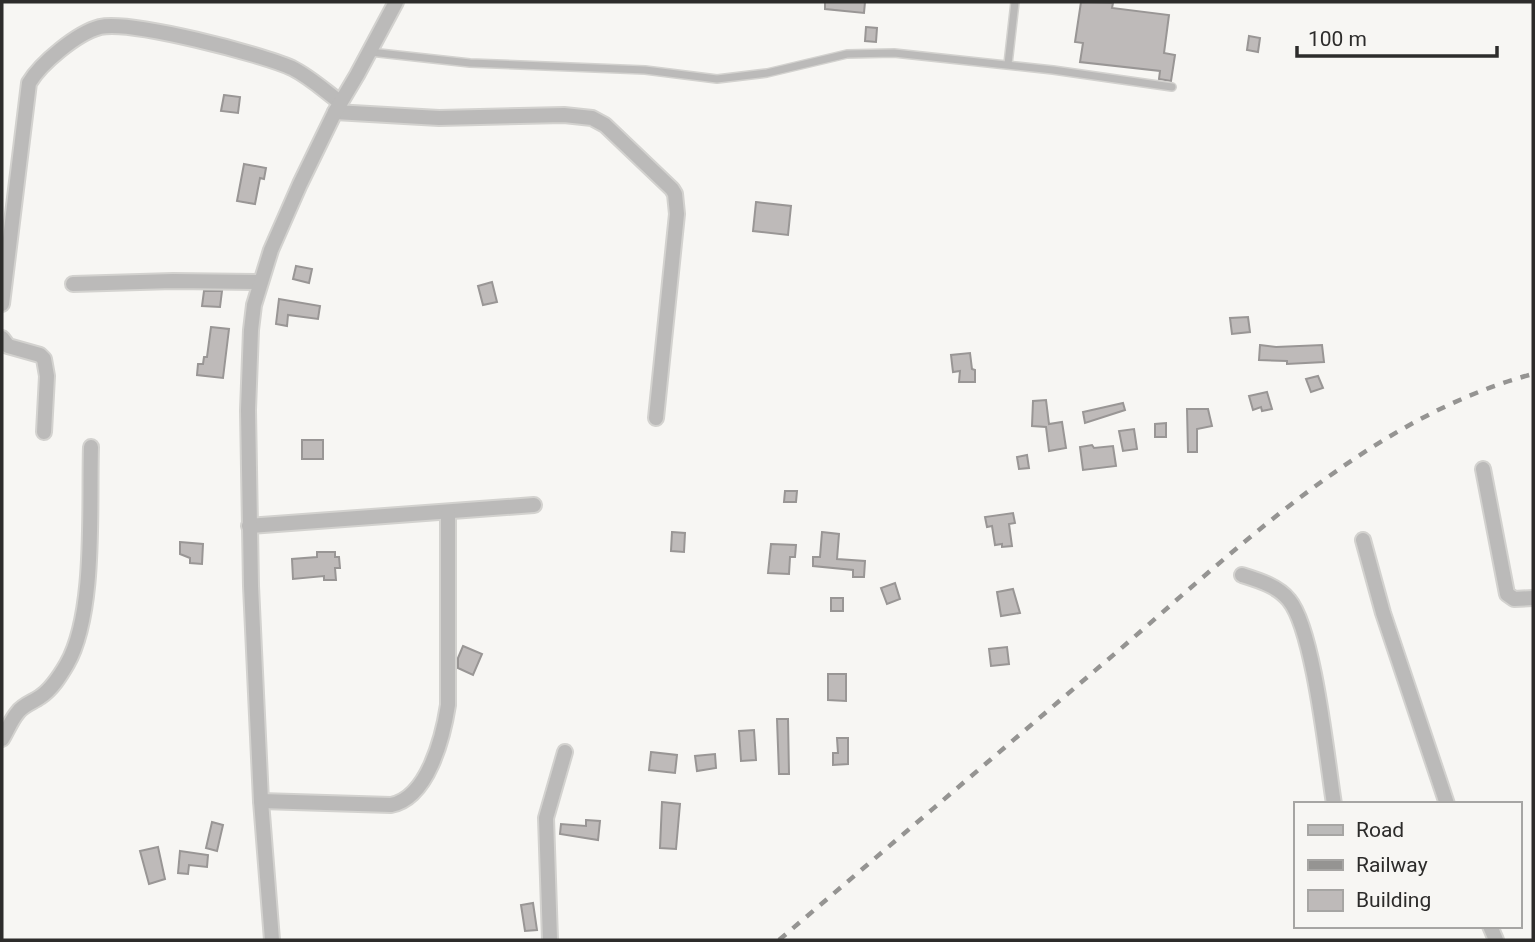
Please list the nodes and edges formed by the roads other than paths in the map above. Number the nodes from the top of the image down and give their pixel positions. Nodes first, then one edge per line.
1 (396, 2) edge
2 (1015, 2) edge
3 (370, 52) junction
4 (1008, 64) junction
5 (1171, 87) dead end
6 (338, 107) junction
7 (260, 282) junction
8 (73, 284) dead end
9 (2, 304) edge
10 (5, 345) edge
11 (656, 418) dead end
12 (44, 432) dead end
13 (91, 447) dead end
14 (1483, 469) dead end
15 (534, 505) dead end
16 (448, 513) junction
17 (249, 526) junction
18 (1363, 540) dead end
19 (1242, 575) dead end
20 (1533, 598) edge
21 (2, 739) edge
22 (565, 751) dead end
23 (261, 801) junction
24 (1334, 802) edge
25 (1446, 802) edge
26 (272, 940) edge
27 (550, 940) edge

1 - 3 street
2 - 4 lane
3 - 4 lane
3 - 6 street
4 - 5 lane
6 - 7 street
6 - 9 street
6 - 11 street
7 - 8 street
7 - 17 street
10 - 12 street
13 - 21 street
14 - 20 street
15 - 16 street
16 - 17 street
16 - 23 street
17 - 23 street
18 - 25 street
19 - 24 street
22 - 27 street
23 - 26 street

